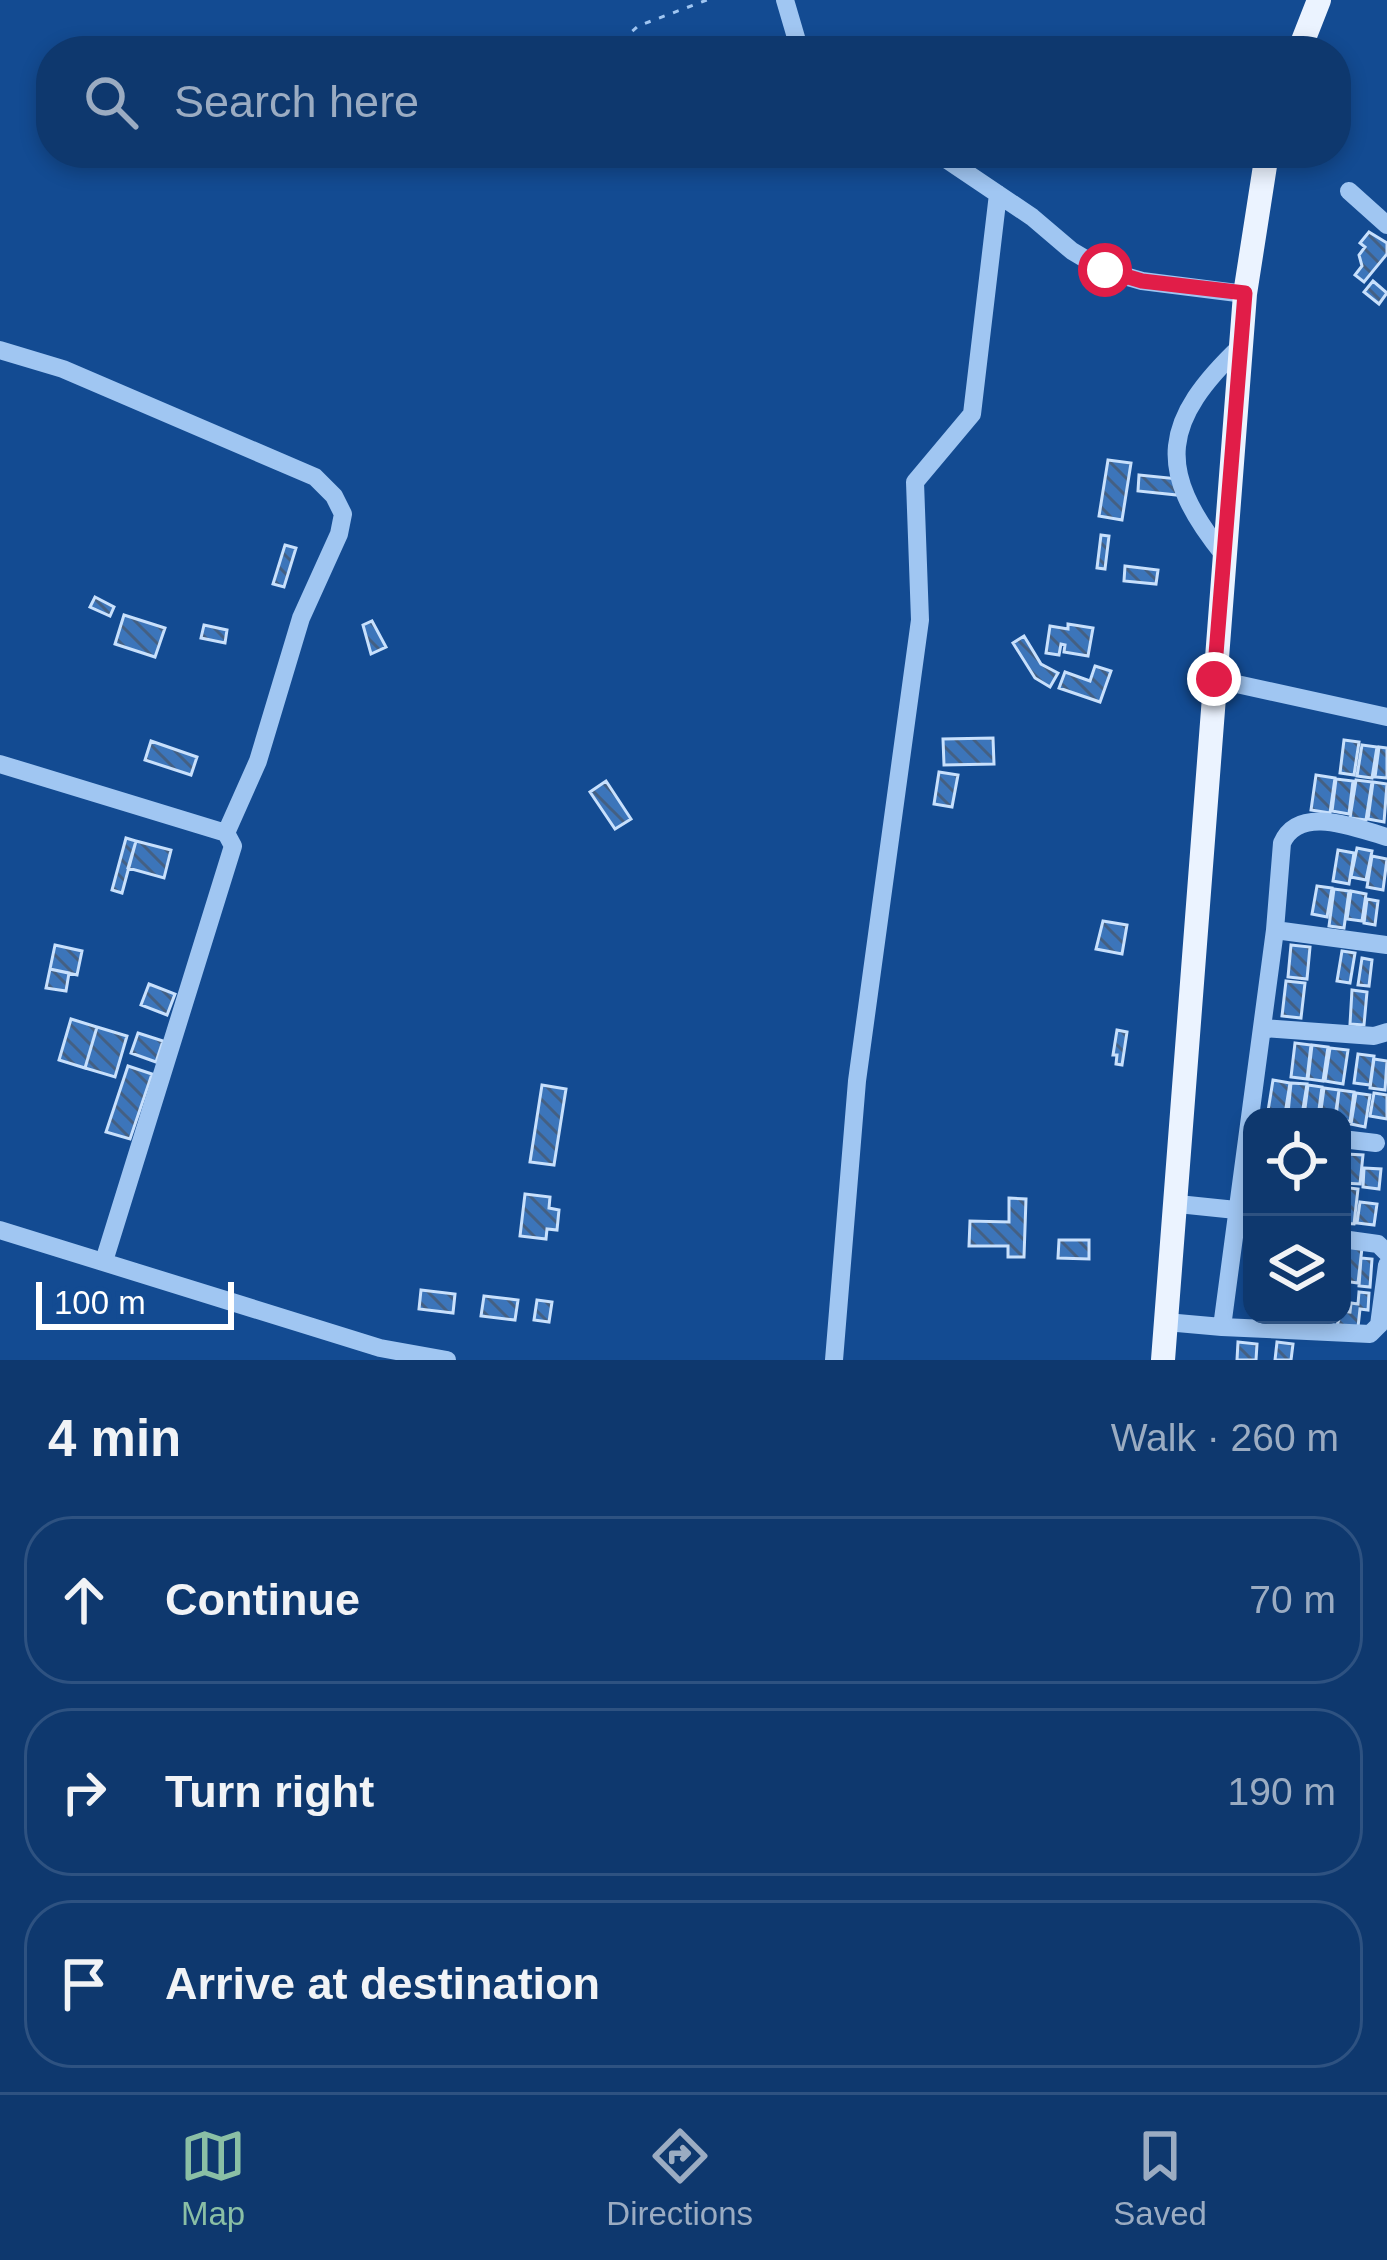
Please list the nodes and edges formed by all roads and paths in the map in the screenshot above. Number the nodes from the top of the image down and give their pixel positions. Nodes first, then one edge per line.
1 (706, 0) edge
2 (785, 0) edge
3 (1319, 0) edge
4 (627, 36) edge
5 (796, 36) edge
6 (1305, 36) edge
7 (959, 168) edge
8 (1265, 168) edge
9 (1349, 191) dead end
10 (998, 194) junction
11 (1387, 225) edge
12 (1245, 293) junction
13 (1241, 346) junction
14 (0, 350) edge
15 (1224, 555) junction
16 (1214, 679) junction
17 (1387, 717) edge
18 (0, 764) edge
19 (226, 833) junction
20 (1387, 837) edge
21 (1275, 931) junction
22 (1387, 945) edge
23 (1262, 1028) junction
24 (1387, 1032) edge
25 (1252, 1108) edge
26 (1351, 1140) edge
27 (1376, 1143) dead end
28 (1178, 1204) junction
29 (1241, 1219) edge
30 (0, 1230) edge
31 (1351, 1240) edge
32 (1387, 1252) edge
33 (104, 1261) junction
34 (1387, 1265) edge
35 (1166, 1322) junction
36 (1222, 1327) junction
37 (425, 1359) edge
38 (447, 1360) edge
39 (835, 1360) edge
40 (1163, 1360) edge

1 - 4 path
2 - 5 street
3 - 6 main road
7 - 10 street
8 - 12 main road
9 - 11 street
10 - 12 street
10 - 39 street
12 - 13 main road
13 - 15 main road
13 - 15 street
14 - 19 street
15 - 16 main road
16 - 17 street
16 - 28 main road
18 - 19 street
19 - 33 street
20 - 21 street
21 - 22 street
21 - 23 street
23 - 24 street
23 - 25 street
26 - 27 street
28 - 29 street
28 - 35 main road
29 - 36 street
30 - 33 street
31 - 32 street
33 - 37 street
34 - 36 street
35 - 36 street
35 - 40 main road
37 - 38 street

